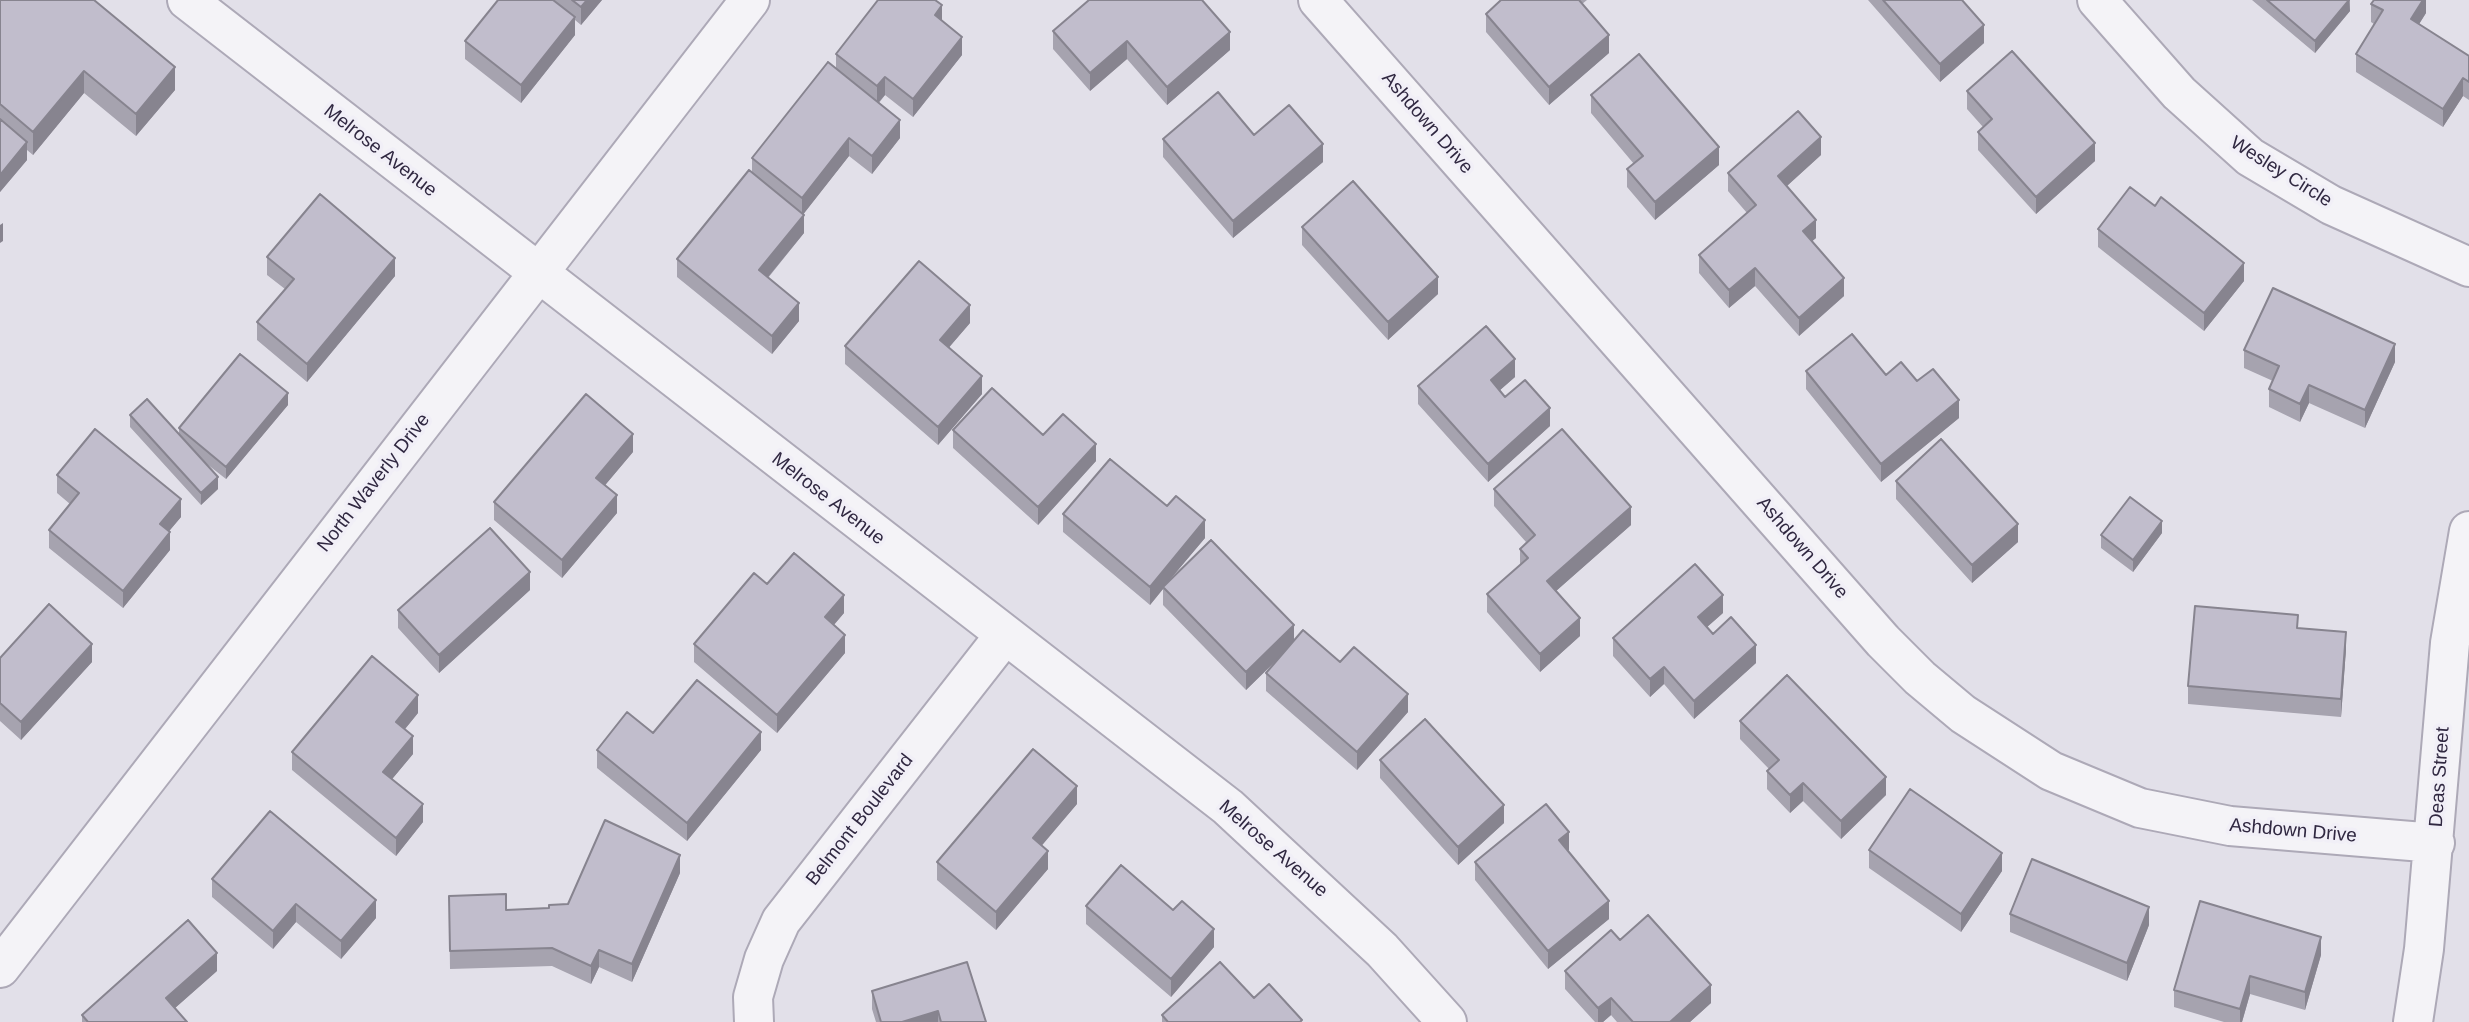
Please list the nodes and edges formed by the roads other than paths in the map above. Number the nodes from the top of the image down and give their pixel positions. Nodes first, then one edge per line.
1 (187, 0) edge
2 (750, 0) edge
3 (1318, 0) edge
4 (2098, 0) edge
5 (2469, 267) edge
6 (537, 272) junction
7 (2469, 531) edge
8 (1004, 636) junction
9 (2435, 843) junction
10 (0, 968) edge
11 (754, 1022) edge
12 (1447, 1022) edge
13 (2413, 1022) edge

1 - 6 street, Melrose Avenue
2 - 6 street, North Waverly Drive
3 - 9 street, Ashdown Drive
4 - 5 street, Wesley Circle
6 - 8 street, Melrose Avenue
6 - 10 street, North Waverly Drive
7 - 9 street, Deas Street
8 - 11 street, Belmont Boulevard
8 - 12 street, Melrose Avenue
9 - 13 street, Deas Street

